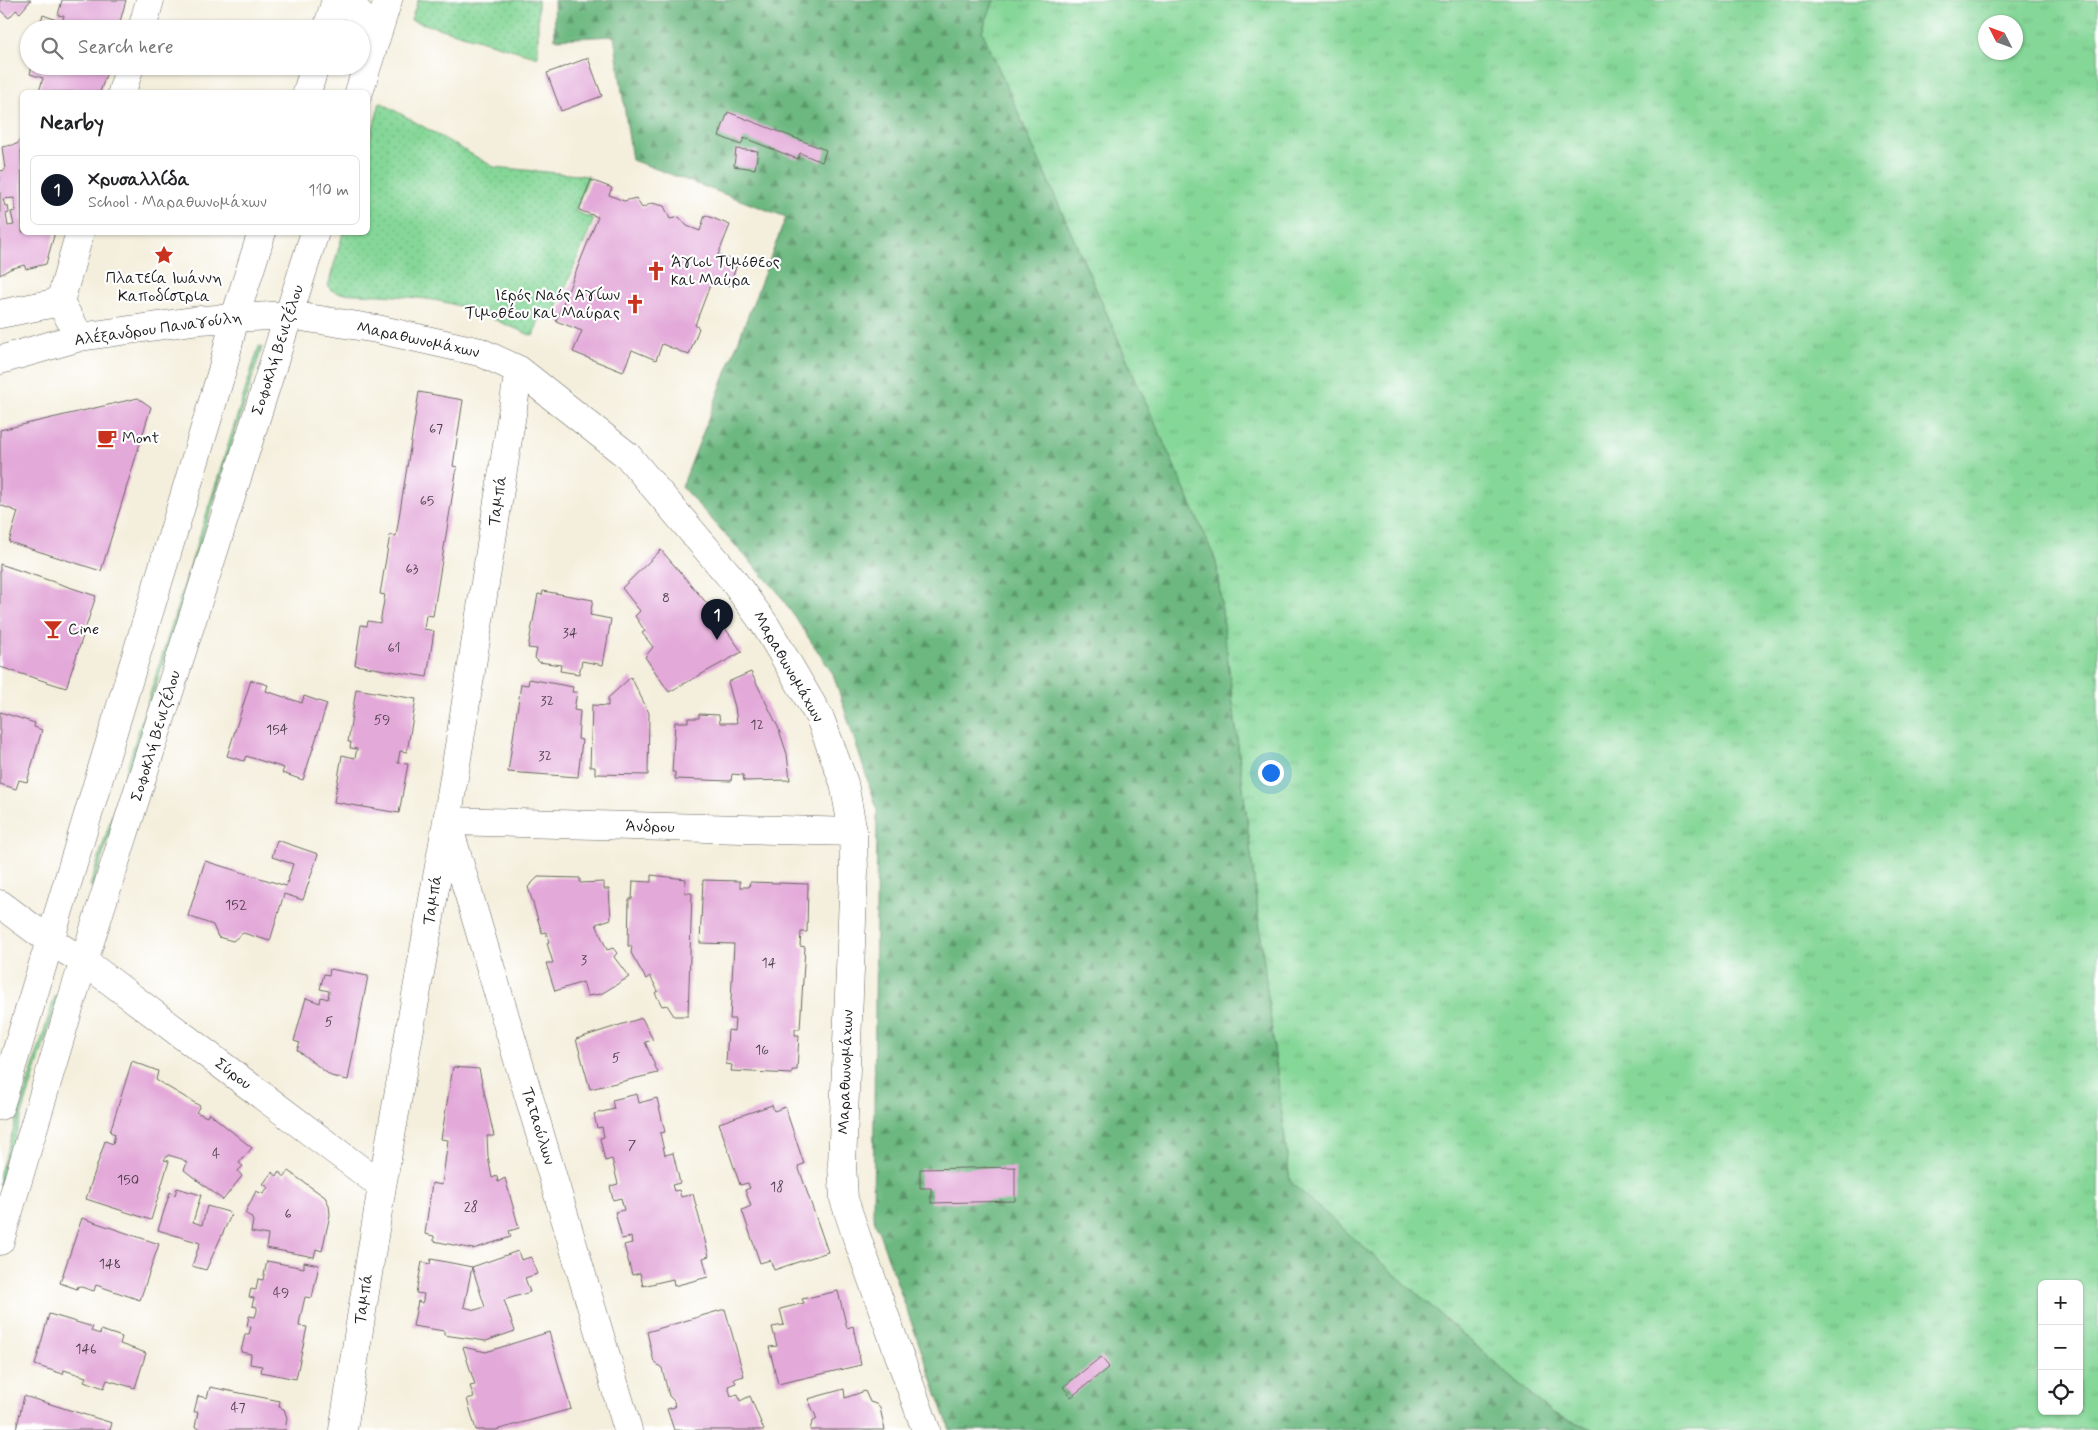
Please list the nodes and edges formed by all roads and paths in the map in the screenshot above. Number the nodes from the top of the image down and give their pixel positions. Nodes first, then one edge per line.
1 (150, 0) edge
2 (336, 0) edge
3 (344, 0) edge
4 (388, 0) edge
5 (144, 20) edge
6 (330, 20) edge
7 (361, 20) edge
8 (370, 40) edge
9 (372, 45) junction
10 (370, 52) edge
11 (127, 75) edge
12 (312, 75) edge
13 (364, 75) edge
14 (123, 90) edge
15 (308, 90) edge
16 (360, 90) edge
17 (79, 235) edge
18 (261, 235) edge
19 (314, 235) edge
20 (60, 302) junction
21 (0, 314) edge
22 (289, 315) junction
23 (235, 317) junction
24 (80, 337) junction
25 (0, 360) edge
26 (519, 370) junction
27 (447, 822) junction
28 (853, 832) junction
29 (0, 904) edge
30 (50, 941) junction
31 (85, 962) junction
32 (0, 1106) edge
33 (382, 1186) junction
34 (0, 1241) edge
35 (343, 1430) edge
36 (628, 1430) edge
37 (926, 1430) edge

1 - 5 street
2 - 6 street
3 - 7 street
4 - 9 street
8 - 9 street
9 - 10 street
11 - 14 street
12 - 15 street
13 - 16 street
17 - 20 street
18 - 23 street
19 - 22 street, Σοφοκλή Βενιζέλου
20 - 21 street
20 - 24 street
22 - 23 street, Αλέξανδρου Παναγούλη
22 - 26 street, Μαραθωνομάχων
22 - 31 street, Σοφοκλή Βενιζέλου
23 - 24 street, Αλέξανδρου Παναγούλη
23 - 30 street
24 - 25 street, Αλέξανδρου Παναγούλη
26 - 27 street, Ταμπά
26 - 28 street, Μαραθωνομάχων
27 - 28 street, Άνδρου
27 - 33 street, Ταμπά
27 - 36 street, Ταταούλων
28 - 37 street, Μαραθωνομάχων
29 - 30 street, Σύρου
30 - 31 street, Σύρου
30 - 32 street
31 - 33 street, Σύρου
31 - 34 street, Σοφοκλή Βενιζέλου
33 - 35 street, Ταμπά

